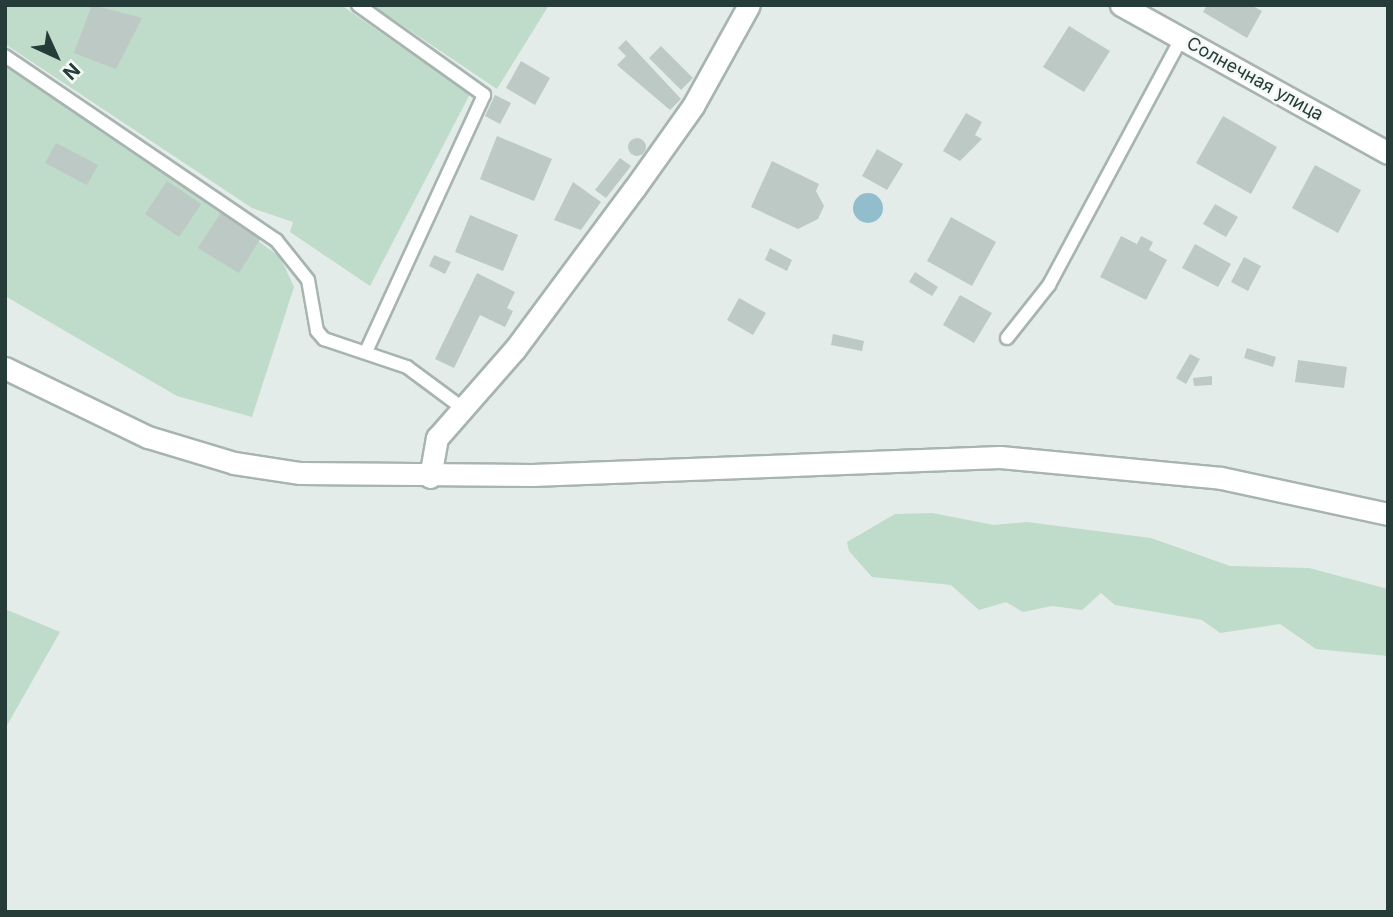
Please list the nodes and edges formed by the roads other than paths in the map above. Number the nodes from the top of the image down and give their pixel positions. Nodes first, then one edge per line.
1 (358, 5) edge
2 (749, 5) edge
3 (1121, 5) edge
4 (1181, 39) junction
5 (5, 56) edge
6 (1388, 153) edge
7 (1007, 338) dead end
8 (367, 349) junction
9 (5, 368) edge
10 (461, 407) junction
11 (430, 477) junction
12 (1388, 514) edge

1 - 8 lane
2 - 10 main road
3 - 4 main road, Солнечная улица
4 - 6 main road, Солнечная улица
4 - 7 lane
5 - 8 lane
8 - 10 lane
9 - 11 main road
10 - 11 main road
11 - 12 main road

